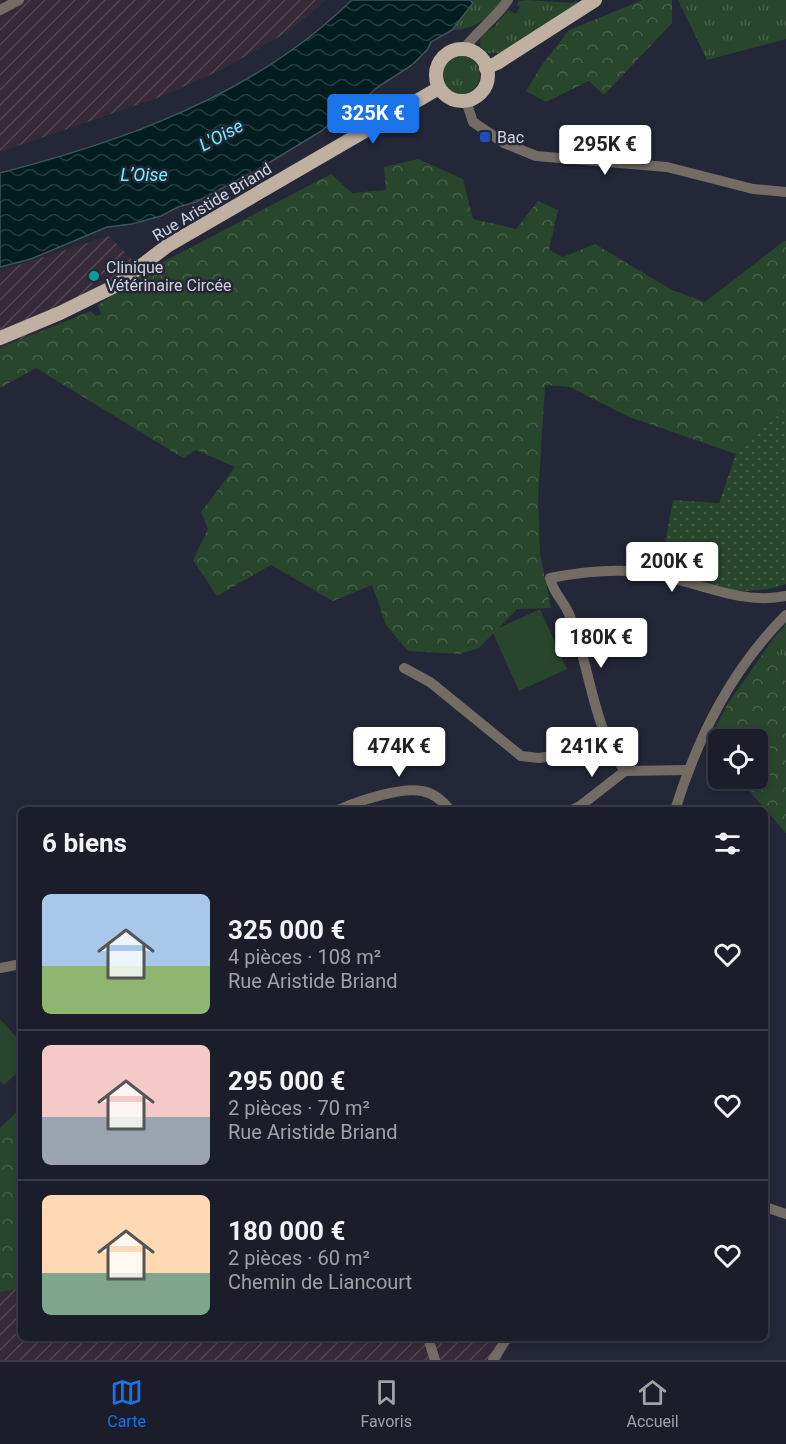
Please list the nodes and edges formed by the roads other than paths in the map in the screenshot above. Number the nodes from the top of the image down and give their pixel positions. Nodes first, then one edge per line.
1 (19, 0) edge
2 (508, 0) edge
3 (595, 0) edge
4 (0, 10) edge
5 (463, 50) junction
6 (486, 68) junction
7 (439, 88) junction
8 (466, 101) junction
9 (786, 192) edge
10 (0, 338) edge
11 (786, 596) edge
12 (786, 615) edge
13 (404, 668) dead end
14 (611, 747) junction
15 (688, 770) junction
16 (625, 771) junction
17 (346, 807) edge
18 (447, 807) edge
19 (578, 807) edge
20 (676, 807) edge
21 (18, 965) edge
22 (0, 968) edge
23 (768, 1207) edge
24 (786, 1214) edge
25 (429, 1341) edge
26 (505, 1341) edge
27 (435, 1360) edge
28 (493, 1360) edge

1 - 4 street
2 - 5 street
3 - 6 main road
5 - 6 main road
5 - 7 main road
6 - 8 main road
7 - 8 main road
7 - 10 main road, Rue Aristide Briand
8 - 9 street
11 - 14 street
12 - 15 street
13 - 14 street
14 - 16 street
15 - 16 street
15 - 20 street
16 - 19 street
17 - 18 street
21 - 22 street
23 - 24 street
25 - 27 street
26 - 28 street

